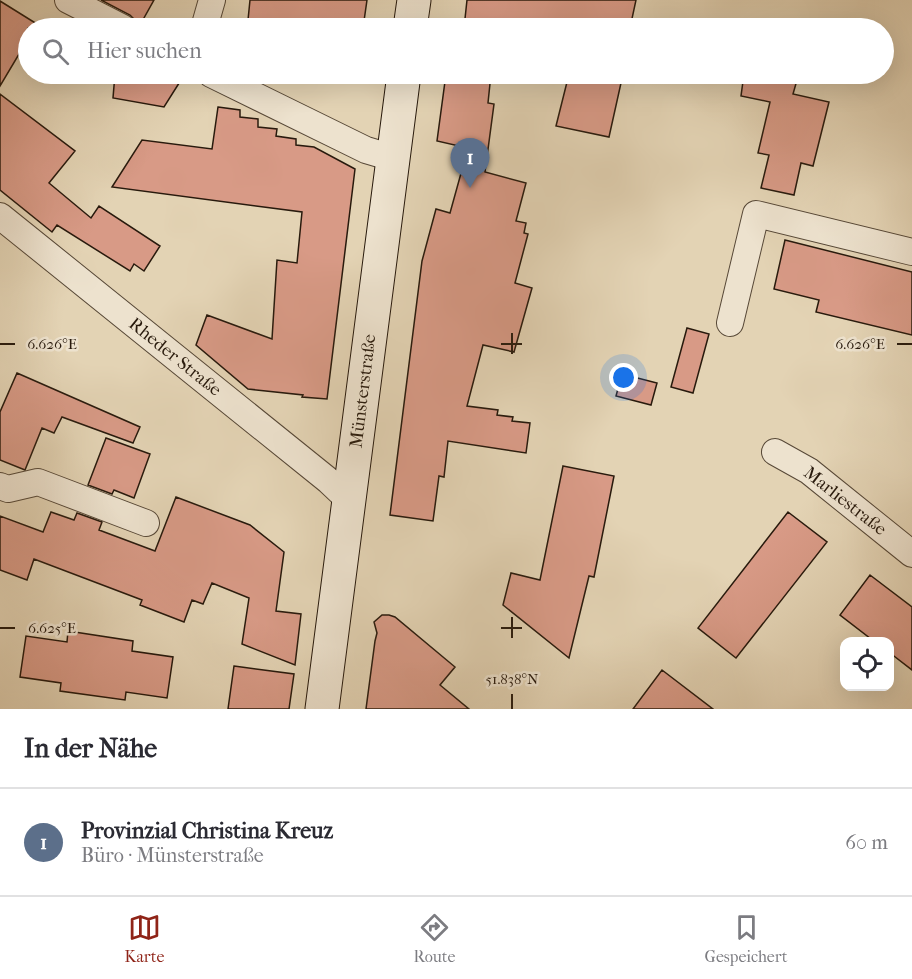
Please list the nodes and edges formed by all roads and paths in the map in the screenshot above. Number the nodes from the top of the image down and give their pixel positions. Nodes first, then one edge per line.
1 (68, 0) edge
2 (212, 0) edge
3 (414, 0) edge
4 (103, 18) edge
5 (207, 18) edge
6 (411, 18) edge
7 (231, 84) edge
8 (403, 84) edge
9 (393, 159) junction
10 (0, 216) edge
11 (912, 252) edge
12 (730, 322) dead end
13 (775, 452) dead end
14 (0, 486) edge
15 (349, 500) junction
16 (146, 523) dead end
17 (912, 554) edge
18 (322, 709) edge

1 - 4 street
2 - 5 street
3 - 6 main road
7 - 9 street
8 - 9 main road, Münsterstraße
9 - 15 main road, Münsterstraße
10 - 15 street, Rheder Straße
11 - 12 street
13 - 17 street, Marliestraße
14 - 16 street
15 - 18 main road, Münsterstraße

